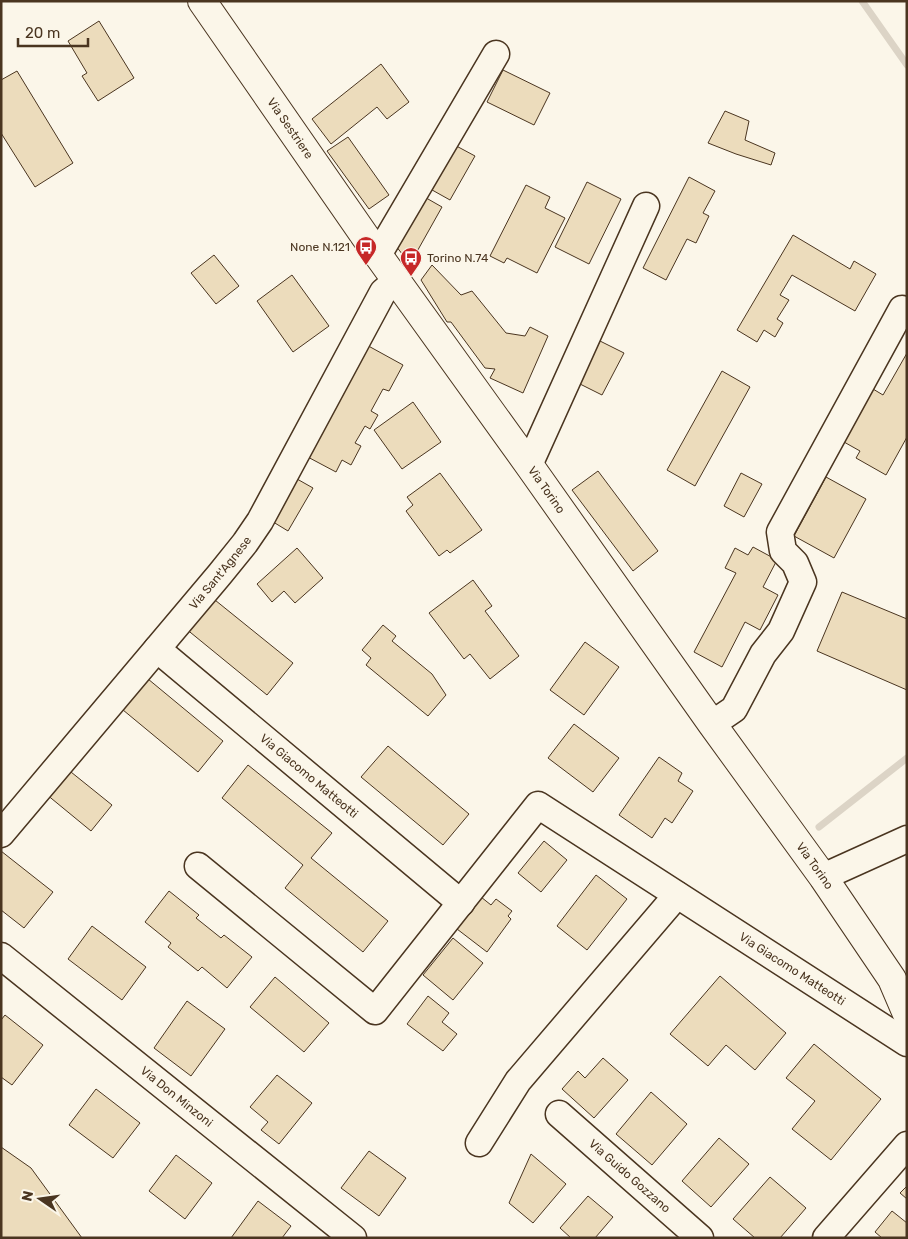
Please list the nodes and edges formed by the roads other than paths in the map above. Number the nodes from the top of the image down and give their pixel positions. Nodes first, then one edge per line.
1 (202, 1) edge
2 (496, 54) dead end
3 (646, 206) dead end
4 (378, 255) junction
5 (396, 281) junction
6 (902, 309) dead end
7 (529, 465) junction
8 (157, 649) junction
9 (712, 724) junction
10 (1, 834) edge
11 (907, 838) edge
12 (198, 866) dead end
13 (823, 877) junction
14 (677, 895) junction
15 (460, 903) junction
16 (1, 956) edge
17 (907, 1014) edge
18 (907, 1043) edge
19 (559, 1114) dead end
20 (479, 1143) dead end
21 (907, 1145) edge
22 (353, 1238) edge
23 (700, 1238) edge
24 (826, 1238) edge

1 - 4 main road, Via Sestriere
2 - 4 street
3 - 7 street
4 - 5 main road, Via Torino
5 - 7 main road, Via Torino
5 - 8 street, Via Sant'Agnese
6 - 9 street
7 - 9 main road, Via Torino
8 - 10 street, Via Sant'Agnese
8 - 15 street, Via Giacomo Matteotti
9 - 13 main road, Via Torino
11 - 13 street
12 - 15 street, Via Giacomo Matteotti
13 - 17 main road, Via Torino
14 - 15 street, Via Giacomo Matteotti
14 - 18 street, Via Giacomo Matteotti
14 - 20 street
16 - 22 street, Via Don Minzoni
19 - 23 street, Via Guido Gozzano
21 - 24 street

